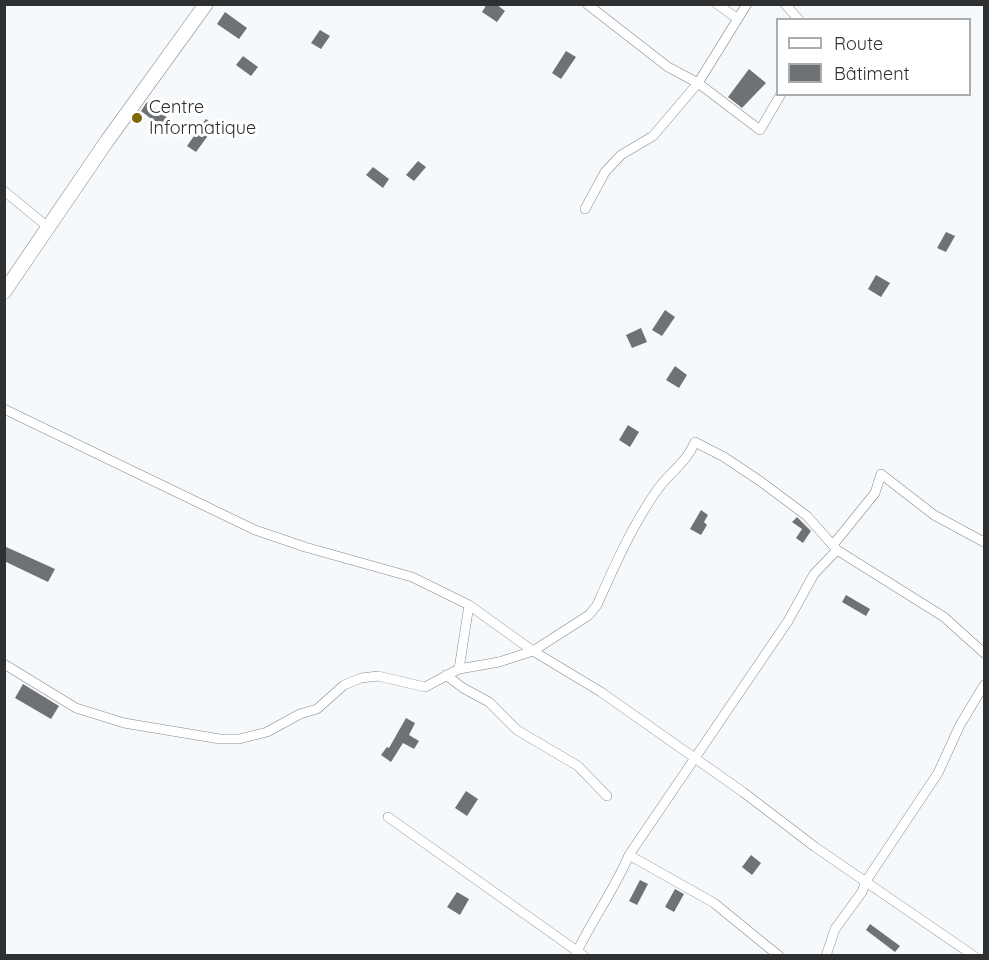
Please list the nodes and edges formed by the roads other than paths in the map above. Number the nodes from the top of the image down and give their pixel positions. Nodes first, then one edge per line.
1 (206, 4) edge
2 (587, 4) edge
3 (717, 4) edge
4 (747, 4) edge
5 (785, 4) edge
6 (797, 18) edge
7 (738, 19) junction
8 (698, 83) junction
9 (780, 96) edge
10 (4, 191) edge
11 (585, 209) dead end
12 (48, 227) junction
13 (4, 292) edge
14 (4, 410) edge
15 (984, 542) edge
16 (835, 547) junction
17 (469, 605) junction
18 (533, 651) junction
19 (984, 653) edge
20 (4, 664) edge
21 (459, 669) junction
22 (446, 675) junction
23 (984, 684) edge
24 (695, 760) junction
25 (607, 796) dead end
26 (388, 817) dead end
27 (628, 855) junction
28 (866, 881) junction
29 (579, 953) edge
30 (779, 956) edge
31 (826, 956) edge
32 (974, 956) edge

1 - 12 street
2 - 8 street
3 - 7 street
4 - 7 street
5 - 6 street
7 - 8 street
8 - 9 street
8 - 11 street
10 - 12 street
12 - 13 street
14 - 17 street
15 - 16 street
16 - 18 street
16 - 19 street
16 - 24 street
17 - 18 street
17 - 21 street
18 - 21 street
18 - 24 street
20 - 22 street
21 - 22 street
22 - 25 street
23 - 28 street
24 - 27 street
24 - 28 street
26 - 29 street
27 - 29 street
27 - 30 street
28 - 31 street
28 - 32 street

